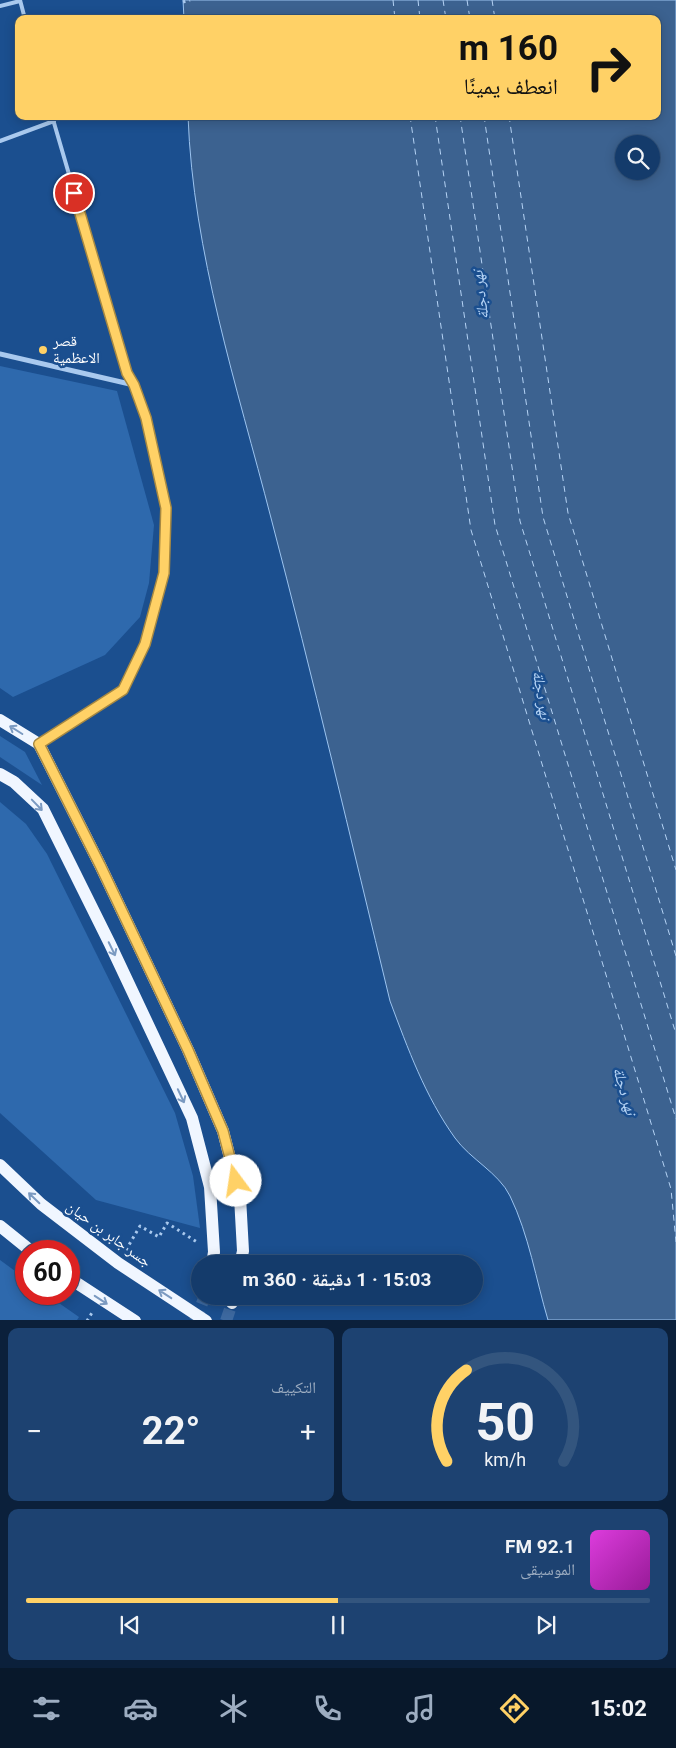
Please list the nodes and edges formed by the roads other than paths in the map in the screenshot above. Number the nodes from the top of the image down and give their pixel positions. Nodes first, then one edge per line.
1 (20, 0) edge
2 (0, 6) edge
3 (24, 15) edge
4 (48, 120) edge
5 (54, 120) edge
6 (0, 141) edge
7 (0, 354) edge
8 (134, 385) junction
9 (0, 720) edge
10 (39, 744) junction
11 (0, 774) edge
12 (0, 1165) edge
13 (0, 1226) edge
14 (17, 1240) edge
15 (213, 1255) edge
16 (242, 1255) edge
17 (80, 1285) edge
18 (135, 1320) edge
19 (206, 1320) edge

1 - 2 lane
1 - 3 lane
4 - 6 lane
5 - 8 lane
7 - 8 street
8 - 10 lane
10 -> 9 main road
10 - 16 main road
11 -> 15 main road
19 -> 12 main road, جسر جابر بن حيان, bridge
13 - 14 main road
17 -> 18 main road

